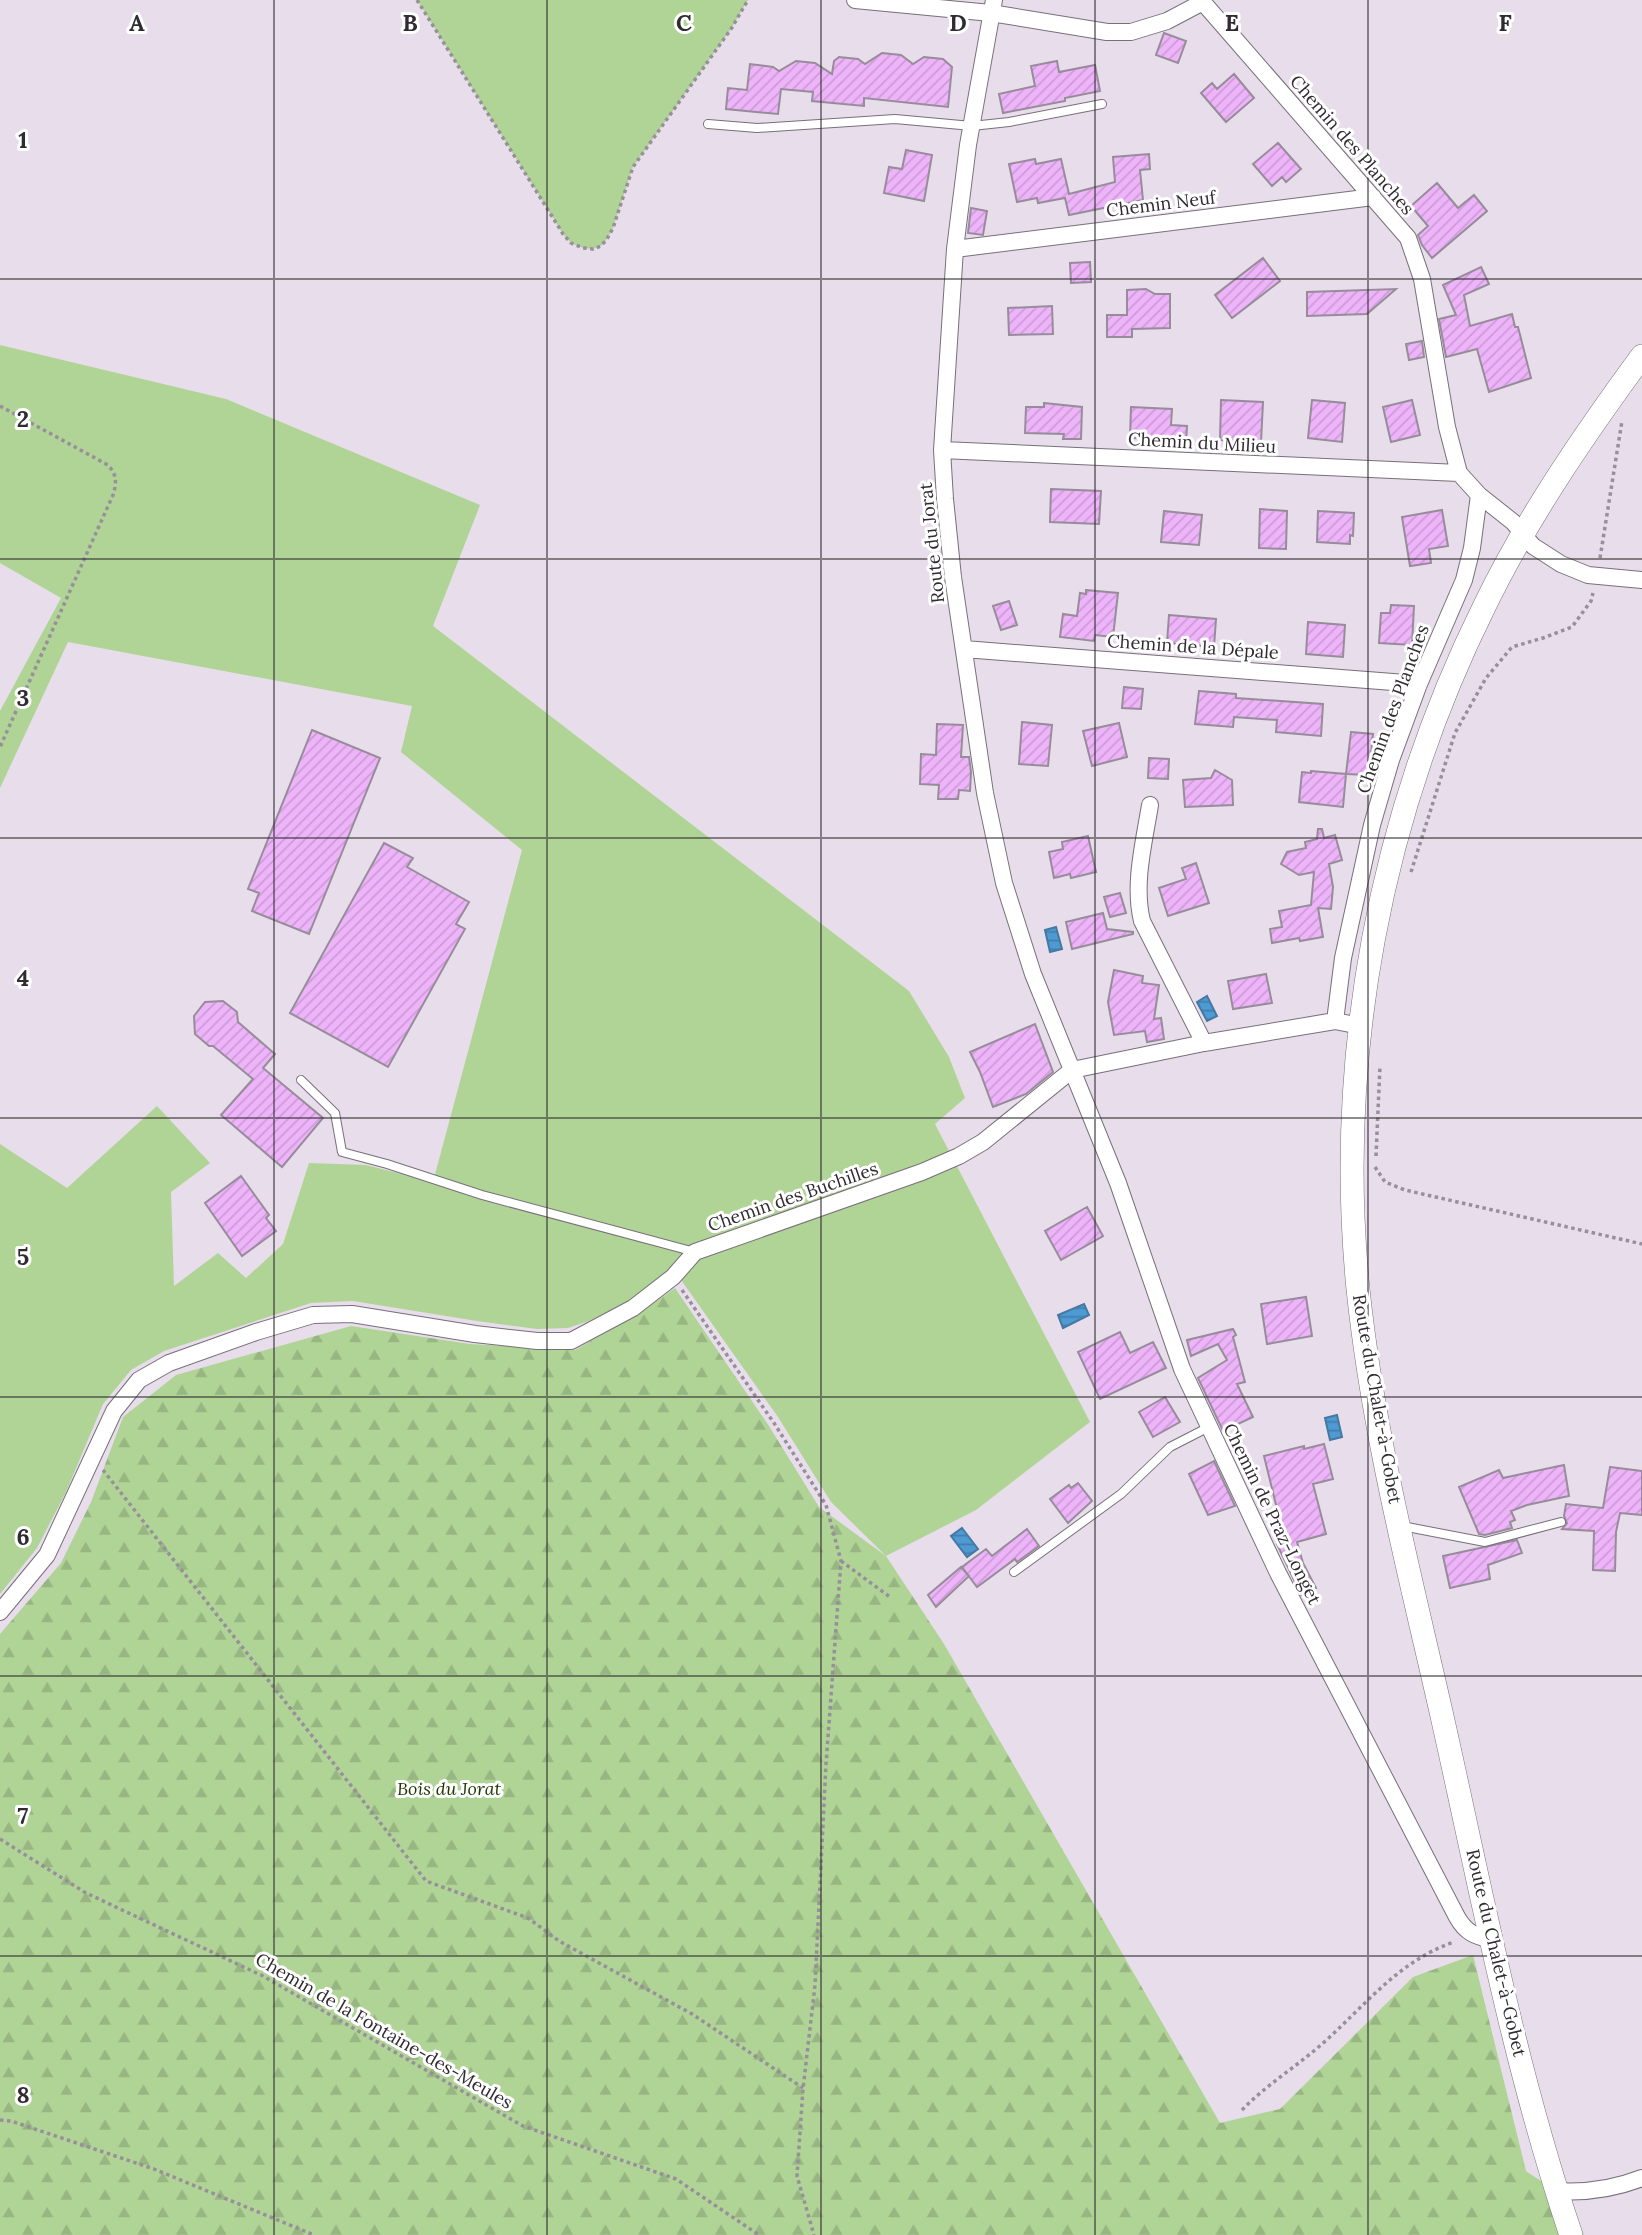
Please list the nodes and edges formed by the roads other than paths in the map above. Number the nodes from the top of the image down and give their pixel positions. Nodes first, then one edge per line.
1 (855, 0) edge
2 (1202, 1) edge
3 (992, 7) edge
4 (1101, 104) dead end
5 (708, 124) dead end
6 (972, 126) junction
7 (1373, 197) junction
8 (955, 248) junction
9 (1642, 356) edge
10 (942, 450) junction
11 (1459, 473) junction
12 (1479, 495) junction
13 (1522, 535) junction
14 (1642, 580) edge
15 (964, 649) junction
16 (1419, 684) junction
17 (1150, 805) dead end
18 (1335, 1021) junction
19 (1360, 1026) junction
20 (1204, 1043) junction
21 (1072, 1070) junction
22 (301, 1080) dead end
23 (695, 1252) junction
24 (1209, 1427) junction
25 (1561, 1522) dead end
26 (1399, 1526) junction
27 (1014, 1572) dead end
28 (0, 1612) edge
29 (1482, 1938) junction
30 (1642, 2178) edge
31 (1556, 2191) junction
32 (1571, 2235) edge

1 - 3 street
2 - 3 street
2 - 7 street, Chemin des Planches
3 - 6 street, Route du Jorat
4 - 6 lane
5 - 6 lane
6 - 8 street, Route du Jorat
7 - 8 street, Chemin Neuf
7 - 11 street, Chemin des Planches
8 - 10 street, Route du Jorat
9 - 13 main road, Route du Chalet-à-Gobet
10 - 11 street, Chemin du Milieu
10 - 15 street, Route du Jorat
11 - 12 street, Chemin des Planches
12 - 13 street, Chemin des Planches
12 - 16 street, Chemin des Planches
13 - 14 street, Chemin des Planches
13 - 19 main road, Route du Chalet-à-Gobet
15 - 16 street, Chemin de la Dépale
15 - 21 street, Route du Jorat
16 - 18 street, Chemin des Planches
17 - 20 street
18 - 19 street, Chemin des Buchilles
18 - 20 street, Chemin des Buchilles
19 - 26 main road, Route du Chalet-à-Gobet
20 - 21 street, Chemin des Buchilles
21 - 23 street, Chemin des Buchilles
21 - 24 street, Chemin de Praz-Longet
22 - 23 lane
23 - 28 street, Chemin des Buchilles
24 - 27 lane
24 - 29 street, Chemin de Praz-Longet
25 - 26 lane
26 - 29 main road, Route du Chalet-à-Gobet
29 - 31 main road, Route du Chalet-à-Gobet
30 - 31 street
31 - 32 main road, Route du Chalet-à-Gobet

